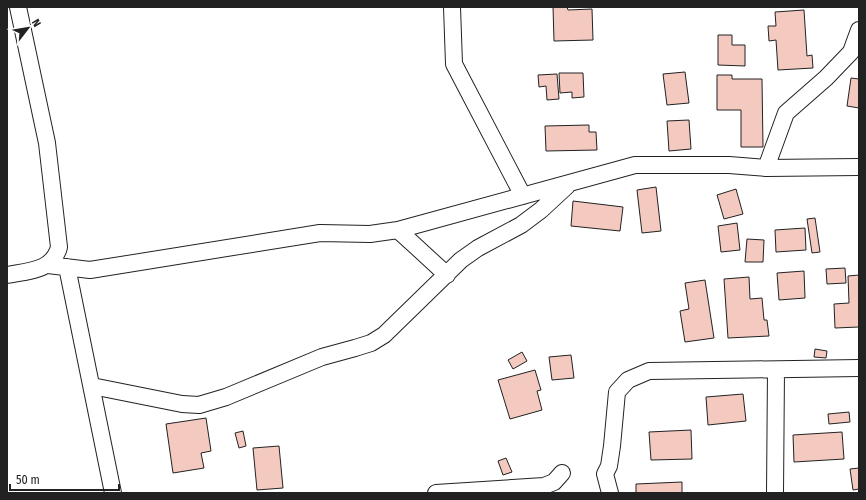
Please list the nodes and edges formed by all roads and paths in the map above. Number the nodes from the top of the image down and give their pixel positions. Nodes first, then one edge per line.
1 (18, 7) edge
2 (452, 7) edge
3 (859, 30) edge
4 (859, 167) edge
5 (766, 168) junction
6 (570, 183) junction
7 (523, 196) junction
8 (398, 230) junction
9 (48, 265) junction
10 (67, 267) junction
11 (7, 275) edge
12 (446, 275) junction
13 (859, 368) edge
14 (776, 370) junction
15 (92, 386) junction
16 (562, 473) dead end
17 (112, 493) edge
18 (436, 493) edge
19 (610, 493) edge
20 (775, 493) edge

1 - 9 street
2 - 7 street
3 - 5 street
4 - 5 street
5 - 6 street
6 - 7 street
6 - 12 street
7 - 8 street
8 - 10 street
8 - 12 street
9 - 10 street
9 - 11 street
10 - 15 street
12 - 15 street
13 - 14 street
14 - 19 street
14 - 20 street
15 - 17 street
16 - 18 street

